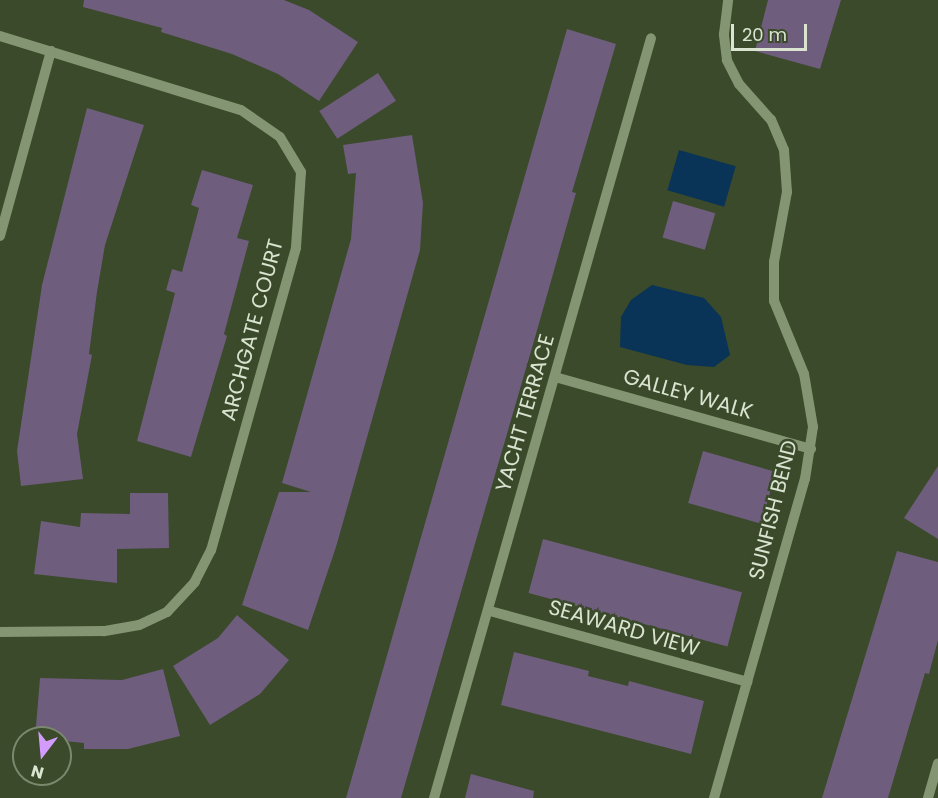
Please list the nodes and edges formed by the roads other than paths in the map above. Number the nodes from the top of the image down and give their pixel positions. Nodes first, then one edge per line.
1 (728, 0) edge
2 (0, 36) edge
3 (651, 38) dead end
4 (51, 51) junction
5 (0, 236) edge
6 (555, 377) junction
7 (811, 449) junction
8 (490, 610) junction
9 (0, 632) edge
10 (747, 682) junction
11 (938, 763) edge
12 (434, 798) edge
13 (714, 798) edge
14 (928, 798) edge

1 - 7 street, SUNFISH BEND
2 - 4 street, ARCHGATE COURT
3 - 6 street, YACHT TERRACE
4 - 5 street
4 - 9 street, ARCHGATE COURT
6 - 7 street, GALLEY WALK
6 - 8 street, YACHT TERRACE
7 - 10 street, SUNFISH BEND
8 - 10 street, SEAWARD VIEW
8 - 12 street, YACHT TERRACE
10 - 13 street, SUNFISH BEND
11 - 14 street

